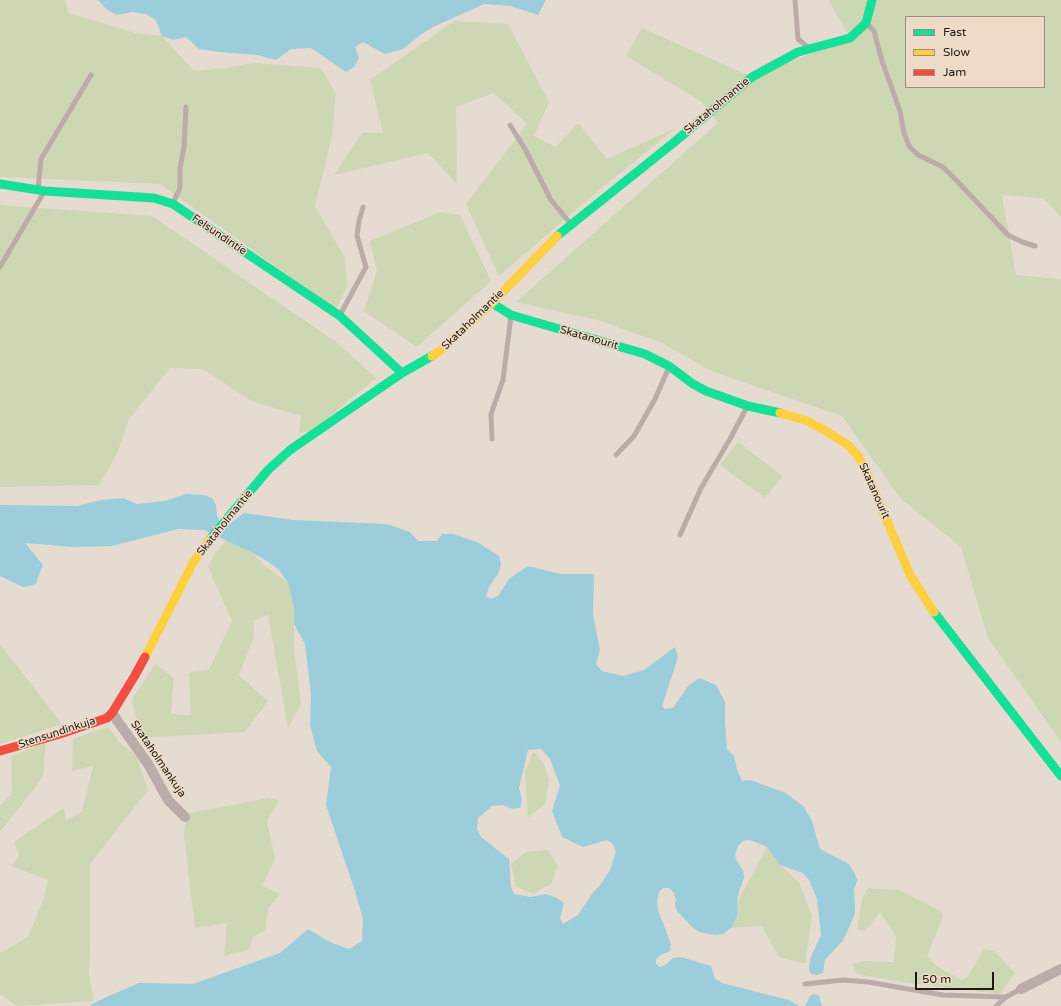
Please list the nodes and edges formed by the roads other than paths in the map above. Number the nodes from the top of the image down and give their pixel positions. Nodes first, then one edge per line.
1 (795, 0) edge
2 (872, 0) edge
3 (866, 23) junction
4 (810, 49) junction
5 (91, 75) dead end
6 (186, 106) dead end
7 (510, 125) dead end
8 (0, 184) edge
9 (41, 190) junction
10 (173, 204) junction
11 (363, 207) dead end
12 (571, 224) junction
13 (1035, 246) dead end
14 (0, 267) edge
15 (492, 303) junction
16 (340, 316) junction
17 (511, 316) junction
18 (669, 366) junction
19 (402, 374) junction
20 (748, 406) junction
21 (492, 439) dead end
22 (616, 455) dead end
23 (680, 534) dead end
24 (112, 713) junction
25 (0, 751) edge
26 (1061, 776) edge
27 (185, 817) dead end
28 (1061, 969) edge
29 (804, 984) dead end
30 (1021, 989) joint
31 (1006, 997) junction
32 (996, 1006) edge

1 - 4 lane
2 - 3 street
3 - 4 street, Skataholmantie
3 - 13 lane
4 - 12 street, Skataholmantie
5 - 9 lane
6 - 10 lane
7 - 12 lane
8 - 9 street, Felsundintie
9 - 10 street, Felsundintie
9 - 14 lane
10 - 16 street, Felsundintie
11 - 16 lane
12 - 15 street, Skataholmantie
15 - 17 street, Skatanourit
15 - 19 street, Skataholmantie
16 - 19 street, Felsundintie
17 - 18 street, Skatanourit
17 - 21 lane
18 - 20 street, Skatanourit
18 - 22 lane
19 - 24 street, Skataholmantie
20 - 23 lane
20 - 26 street, Skatanourit
24 - 25 street, Stensundinkuja
24 - 27 street, Skataholmankuja
28 - 30 street
29 - 31 lane
30 - 31 lane
31 - 32 lane

